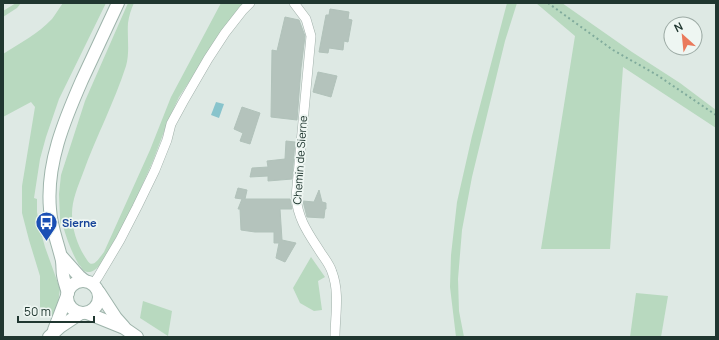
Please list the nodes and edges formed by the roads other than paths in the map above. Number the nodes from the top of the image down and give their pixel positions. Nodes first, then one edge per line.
1 (118, 3) edge
2 (250, 3) edge
3 (294, 3) edge
4 (62, 257) junction
5 (92, 286) junction
6 (67, 294) junction
7 (84, 313) junction
8 (124, 328) junction
9 (51, 335) edge
10 (137, 337) edge
11 (335, 337) edge

1 - 4 main road
2 - 5 street
3 - 11 street, Chemin de Sierne
4 - 5 main road
4 - 6 main road
5 - 6 main road
5 - 7 main road
5 - 8 main road
6 - 7 main road
6 - 9 main road
7 - 8 main road
7 - 9 main road
8 - 10 main road

